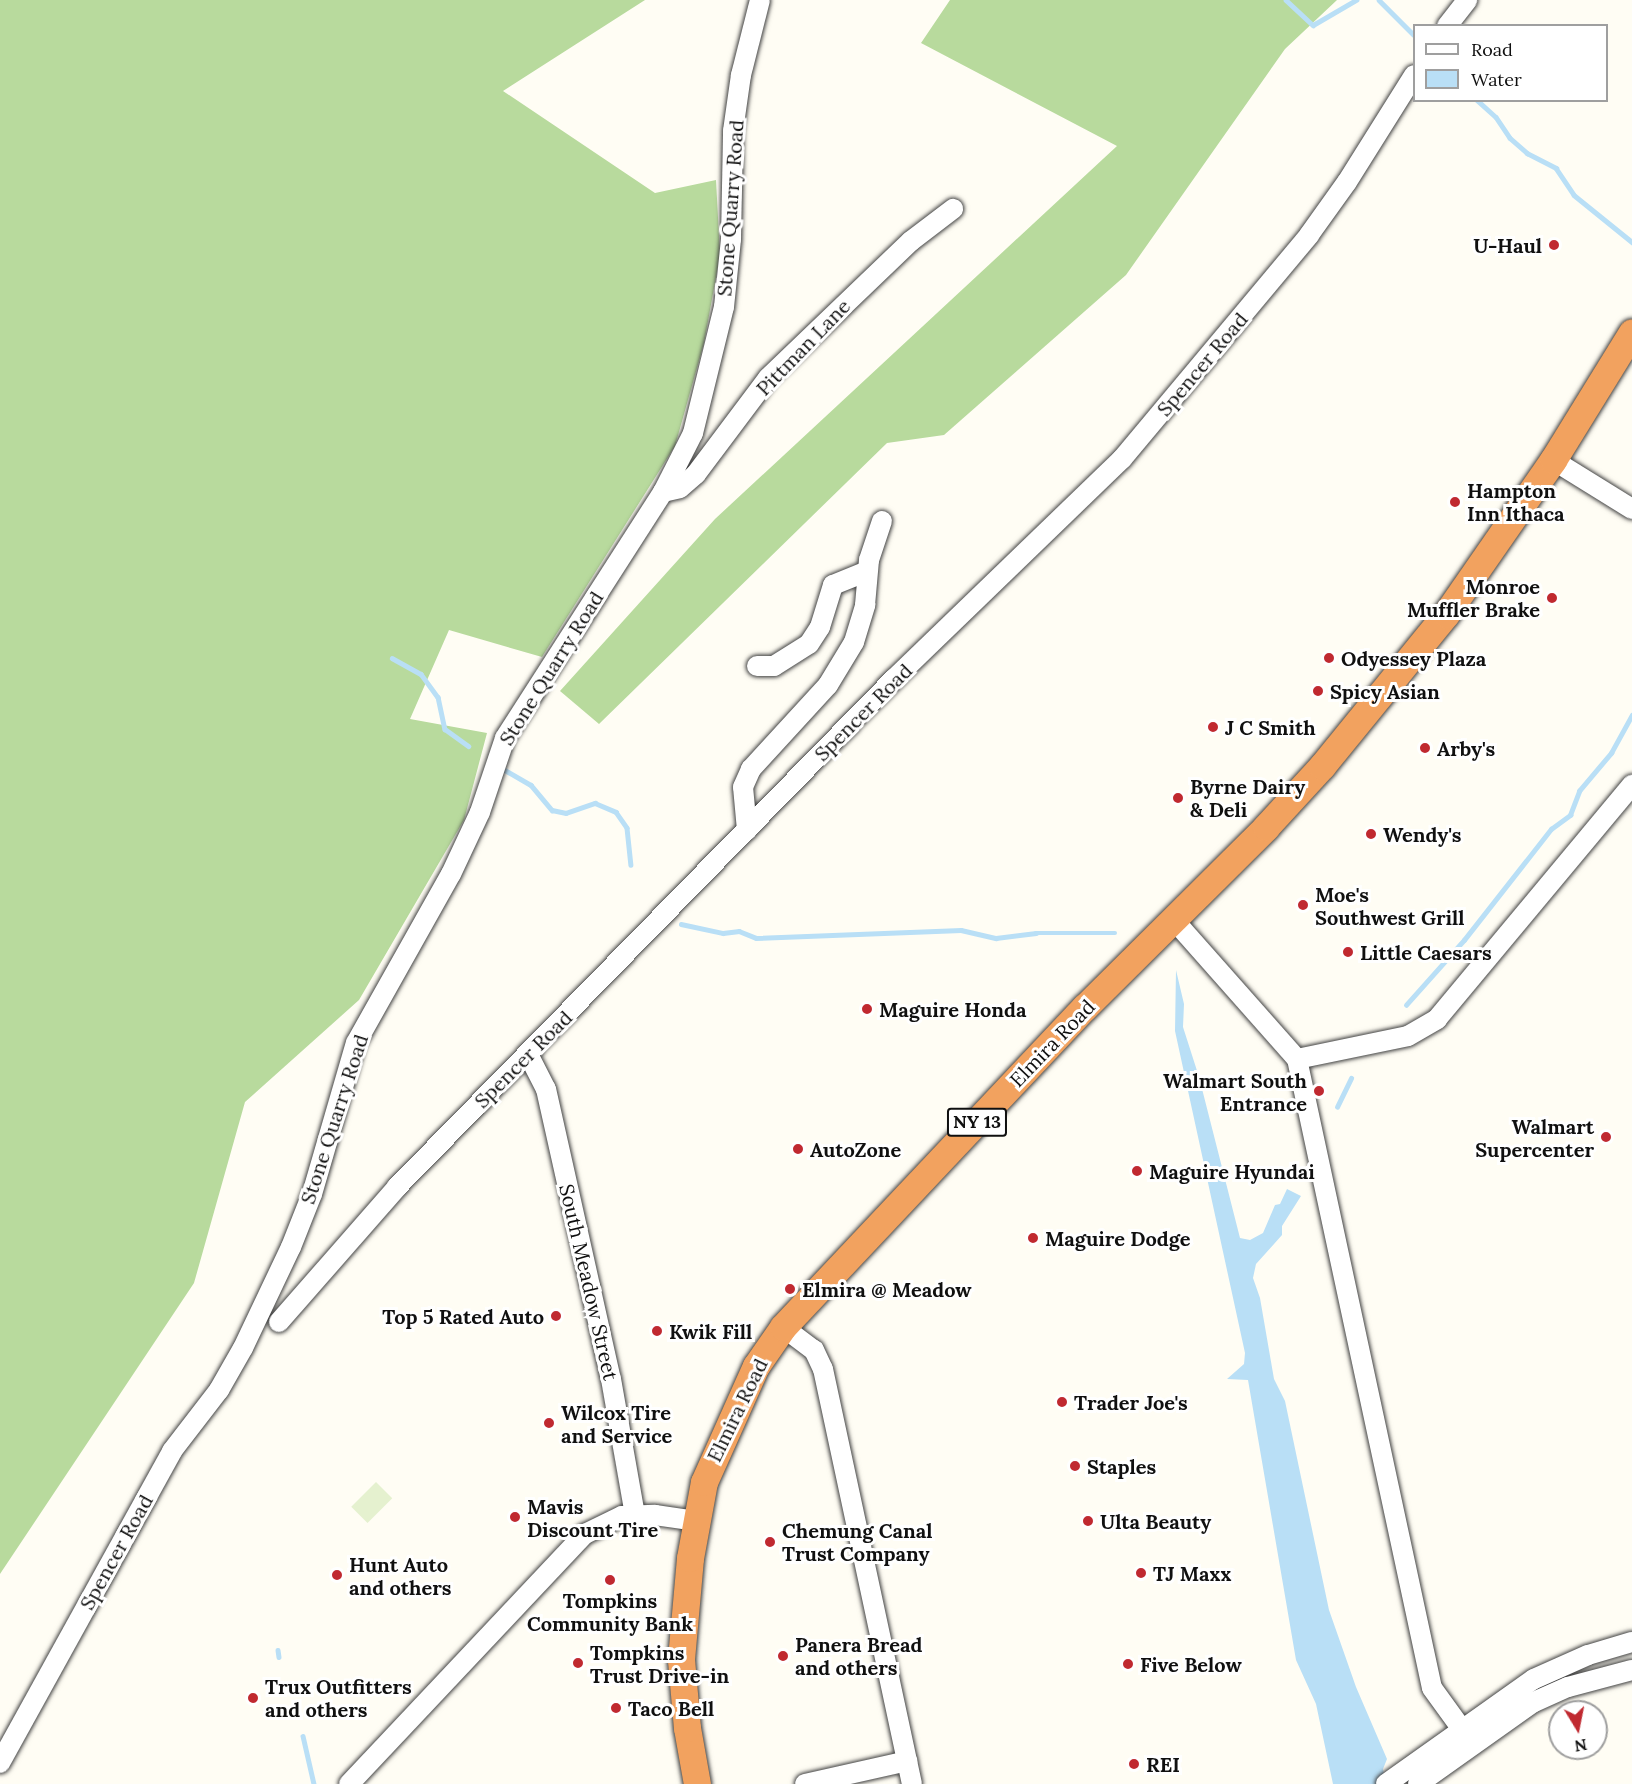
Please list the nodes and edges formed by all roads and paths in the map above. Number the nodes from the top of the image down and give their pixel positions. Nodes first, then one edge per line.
1 (760, 0) edge
2 (1467, 0) edge
3 (1449, 24) edge
4 (1413, 77) edge
5 (953, 209) dead end
6 (1632, 333) edge
7 (1553, 460) junction
8 (663, 492) junction
9 (1632, 509) edge
10 (882, 521) dead end
11 (868, 572) junction
12 (757, 666) dead end
13 (1632, 785) edge
14 (747, 830) junction
15 (1174, 920) junction
16 (528, 1053) junction
17 (1297, 1059) junction
18 (279, 1322) dead end
19 (783, 1327) junction
20 (243, 1348) joint
21 (635, 1515) junction
22 (696, 1521) junction
23 (1632, 1642) edge
24 (1632, 1670) edge
25 (1466, 1736) junction
26 (3, 1753) edge
27 (907, 1761) junction
28 (1393, 1779) edge
29 (349, 1784) edge
30 (697, 1784) edge
31 (805, 1784) edge
32 (912, 1784) edge
33 (1418, 1784) edge

1 - 8 street, Stone Quarry Road
2 - 3 street
4 - 14 street, Spencer Road
5 - 8 street, Pittman Lane
6 - 7 highway, Elmira Road / NY 13
7 - 9 street
7 - 15 highway, Elmira Road / NY 13
8 - 20 street, Stone Quarry Road
10 - 11 street
11 - 12 street
11 - 14 street
13 - 17 street
14 - 16 street, Spencer Road
15 - 17 street
15 - 19 highway, Elmira Road / NY 13
16 - 18 street, Spencer Road
16 - 21 street, South Meadow Street
17 - 25 street
19 - 22 highway, Elmira Road / NY 13
19 - 27 street
20 - 26 street, Spencer Road
21 - 22 street
21 - 29 street
22 - 30 highway, NY 13
23 - 25 street
24 - 25 street
25 - 28 street
25 - 33 street
27 - 31 street
27 - 32 street

